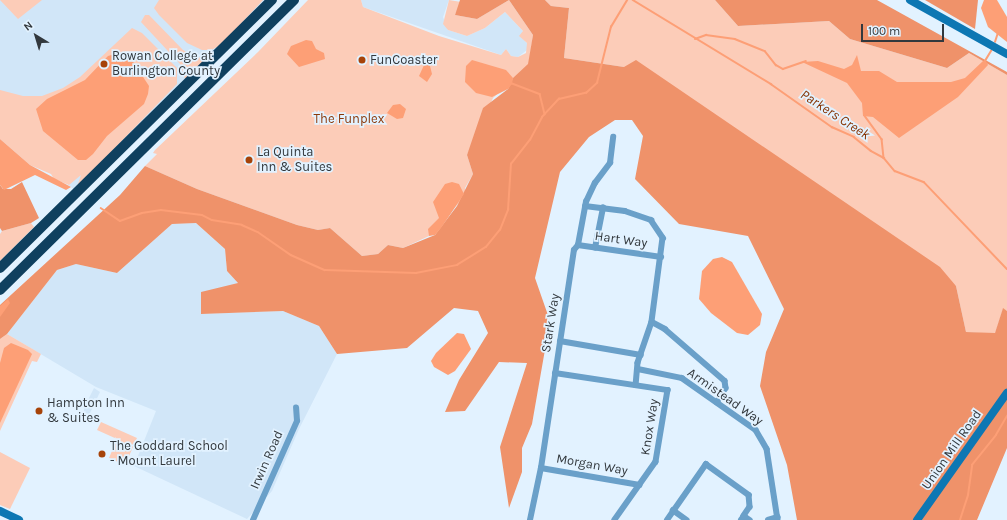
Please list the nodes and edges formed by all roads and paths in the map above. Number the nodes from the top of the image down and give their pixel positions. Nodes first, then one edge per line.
1 (272, 0) edge
2 (294, 0) edge
3 (910, 0) edge
4 (1007, 54) edge
5 (613, 137) dead end
6 (585, 206) junction
7 (602, 208) junction
8 (578, 245) junction
9 (595, 248) junction
10 (661, 257) junction
11 (0, 268) edge
12 (0, 290) edge
13 (652, 322) junction
14 (560, 341) junction
15 (642, 355) junction
16 (638, 369) junction
17 (555, 373) junction
18 (636, 385) junction
19 (1007, 393) edge
20 (717, 403) junction
21 (296, 408) dead end
22 (541, 468) junction
23 (640, 485) junction
24 (674, 510) junction
25 (0, 511) edge
26 (742, 518) edge
27 (778, 519) edge
28 (19, 520) edge
29 (253, 520) edge
30 (530, 520) edge
31 (614, 520) edge
32 (667, 520) edge
33 (687, 520) edge
34 (750, 520) edge
35 (768, 520) edge
36 (916, 520) edge

1 - 11 highway
2 - 12 highway
3 - 4 street
5 - 6 street, Stark Way
6 - 7 street
6 - 8 street, Stark Way
7 - 9 street
7 - 10 street
8 - 9 street, Hart Way
8 - 14 street, Stark Way
9 - 10 street, Hart Way
10 - 13 street
13 - 15 street
13 - 20 street
14 - 15 street
14 - 17 street, Stark Way
15 - 16 street
16 - 18 street
16 - 20 street, Armistead Way
17 - 18 street, Knox Way
17 - 22 street, Stark Way
18 - 23 street, Knox Way
19 - 36 street, Union Mill Road
20 - 27 street, Armistead Way
21 - 29 street, Irwin Road
22 - 23 street, Morgan Way
22 - 30 street, Stark Way
23 - 31 street, Knox Way
24 - 26 street
24 - 32 street
24 - 33 street
25 - 28 street
26 - 34 street
27 - 35 street

